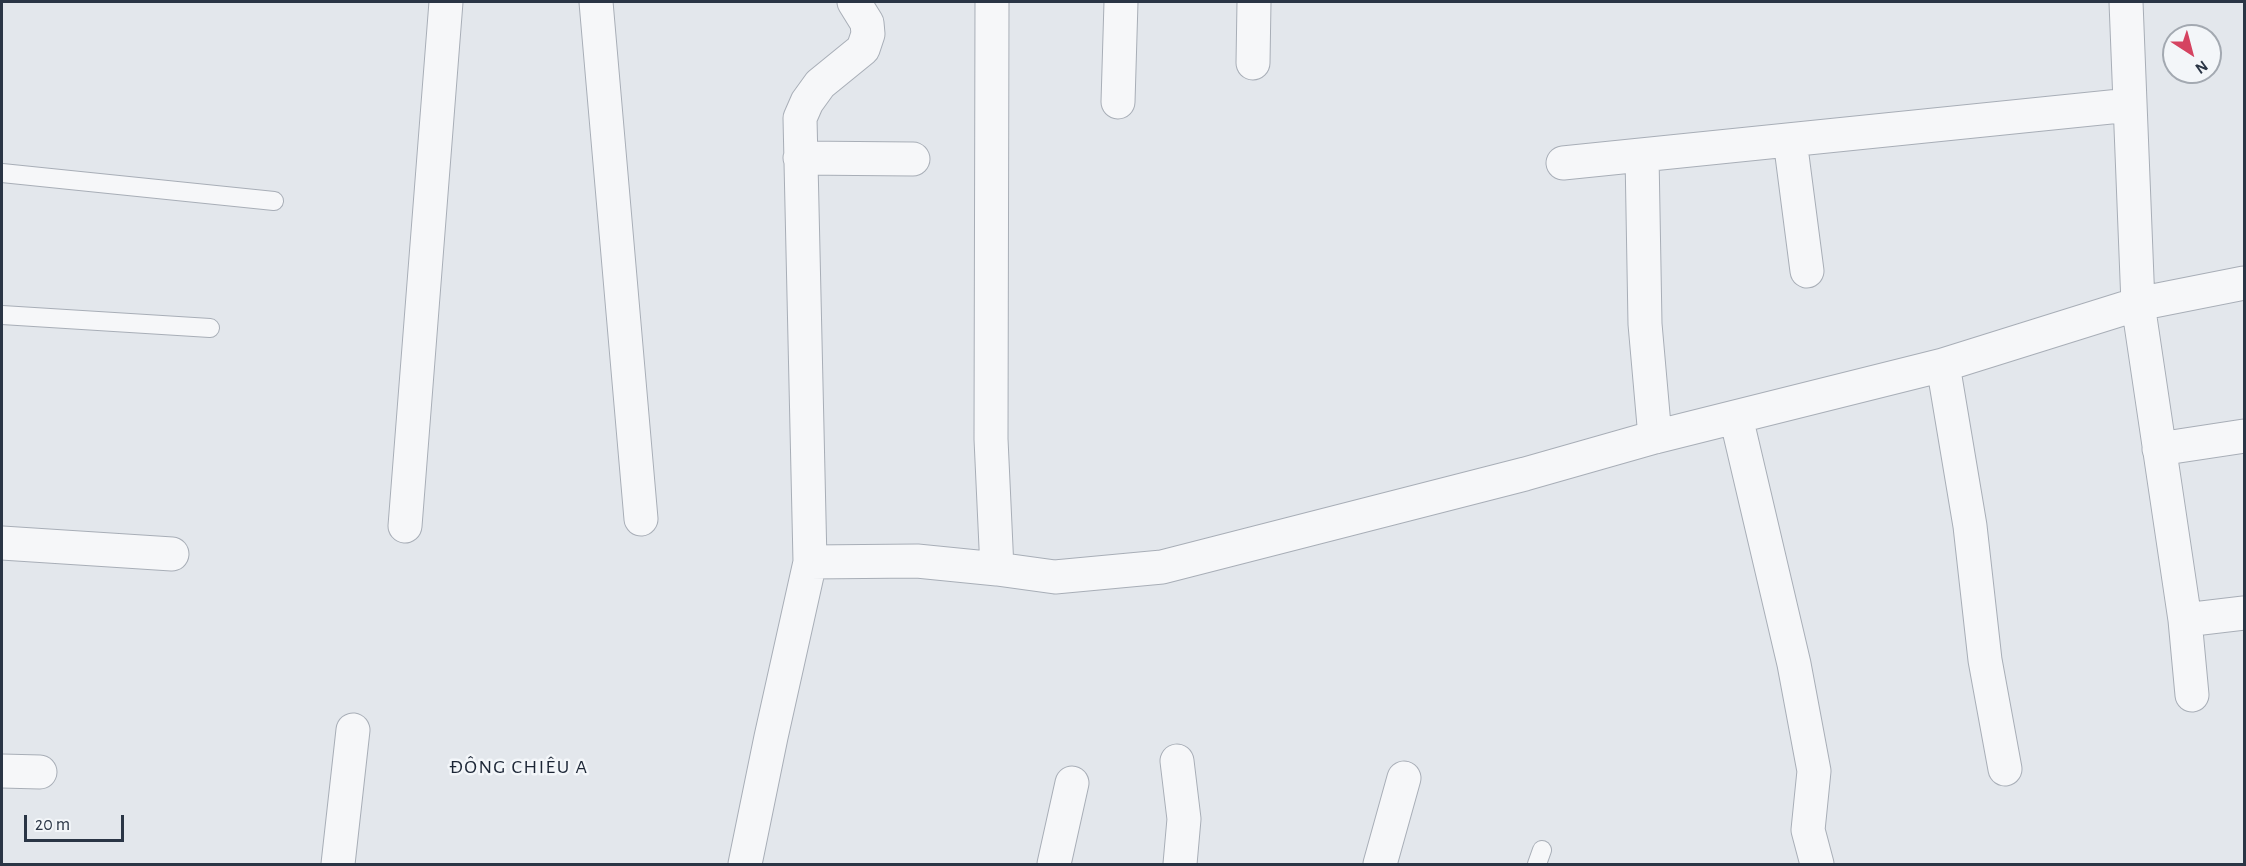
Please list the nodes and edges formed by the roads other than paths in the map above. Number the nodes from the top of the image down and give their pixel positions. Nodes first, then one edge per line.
1 (446, 2) edge
2 (596, 2) edge
3 (854, 2) edge
4 (992, 2) edge
5 (1121, 2) edge
6 (1254, 2) edge
7 (2126, 2) edge
8 (1253, 63) dead end
9 (1118, 102) dead end
10 (2130, 105) junction
11 (1791, 140) junction
12 (1642, 155) junction
13 (800, 158) junction
14 (913, 159) dead end
15 (1563, 163) dead end
16 (2, 173) edge
17 (274, 201) dead end
18 (1807, 270) dead end
19 (2244, 283) edge
20 (2138, 304) junction
21 (2, 315) edge
22 (210, 328) dead end
23 (1943, 365) junction
24 (1736, 417) junction
25 (2244, 436) edge
26 (1655, 437) junction
27 (2159, 449) junction
28 (641, 519) dead end
29 (405, 525) dead end
30 (2, 543) edge
31 (172, 554) dead end
32 (810, 562) junction
33 (997, 569) junction
34 (2244, 613) edge
35 (2185, 620) junction
36 (2192, 695) dead end
37 (353, 730) dead end
38 (1177, 761) dead end
39 (2005, 769) dead end
40 (2, 771) edge
41 (40, 772) dead end
42 (1404, 778) dead end
43 (1072, 783) dead end
44 (338, 864) edge
45 (745, 864) edge
46 (1054, 864) edge
47 (1180, 864) edge
48 (1380, 864) edge
49 (1817, 864) edge

1 - 29 street
2 - 28 street
3 - 13 street
4 - 33 street
5 - 9 street
6 - 8 street
7 - 10 street
10 - 11 street
10 - 20 street
11 - 12 street
11 - 18 street
12 - 15 street
12 - 26 street
13 - 14 street
13 - 32 street
16 - 17 lane
19 - 20 street
20 - 23 street
20 - 27 street
21 - 22 lane
23 - 24 street
23 - 39 street
24 - 26 street
24 - 49 street
25 - 27 street
26 - 33 street
27 - 35 street
30 - 31 street
32 - 33 street
32 - 45 street
34 - 35 street
35 - 36 street
37 - 44 street
38 - 47 street
40 - 41 street
42 - 48 street
43 - 46 street

